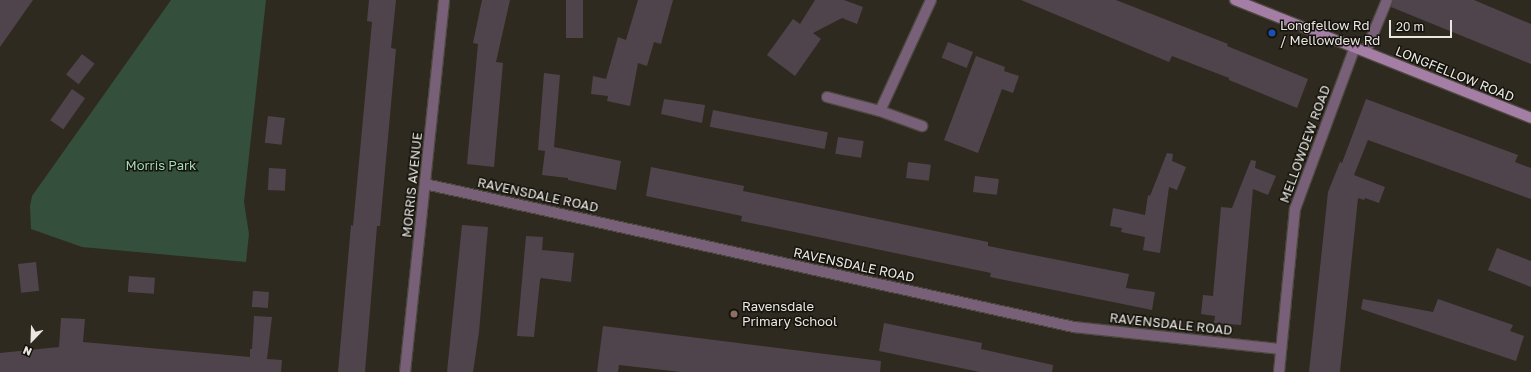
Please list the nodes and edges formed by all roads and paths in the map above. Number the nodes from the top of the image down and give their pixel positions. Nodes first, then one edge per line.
1 (444, 0) edge
2 (931, 0) edge
3 (1236, 0) edge
4 (1387, 0) edge
5 (1354, 47) junction
6 (1366, 52) junction
7 (827, 97) dead end
8 (880, 111) junction
9 (1531, 118) edge
10 (922, 126) dead end
11 (426, 184) junction
12 (1281, 349) junction
13 (405, 372) edge
14 (1279, 372) edge

1 - 11 street, MORRIS AVENUE
2 - 8 street
3 - 5 street, LONGFELLOW ROAD
4 - 6 street
5 - 6 street, LONGFELLOW ROAD
5 - 12 street, MELLOWDEW ROAD
6 - 9 street, LONGFELLOW ROAD
7 - 8 street
8 - 10 street
11 - 12 street, RAVENSDALE ROAD
11 - 13 street, MORRIS AVENUE
12 - 14 street, MELLOWDEW ROAD

